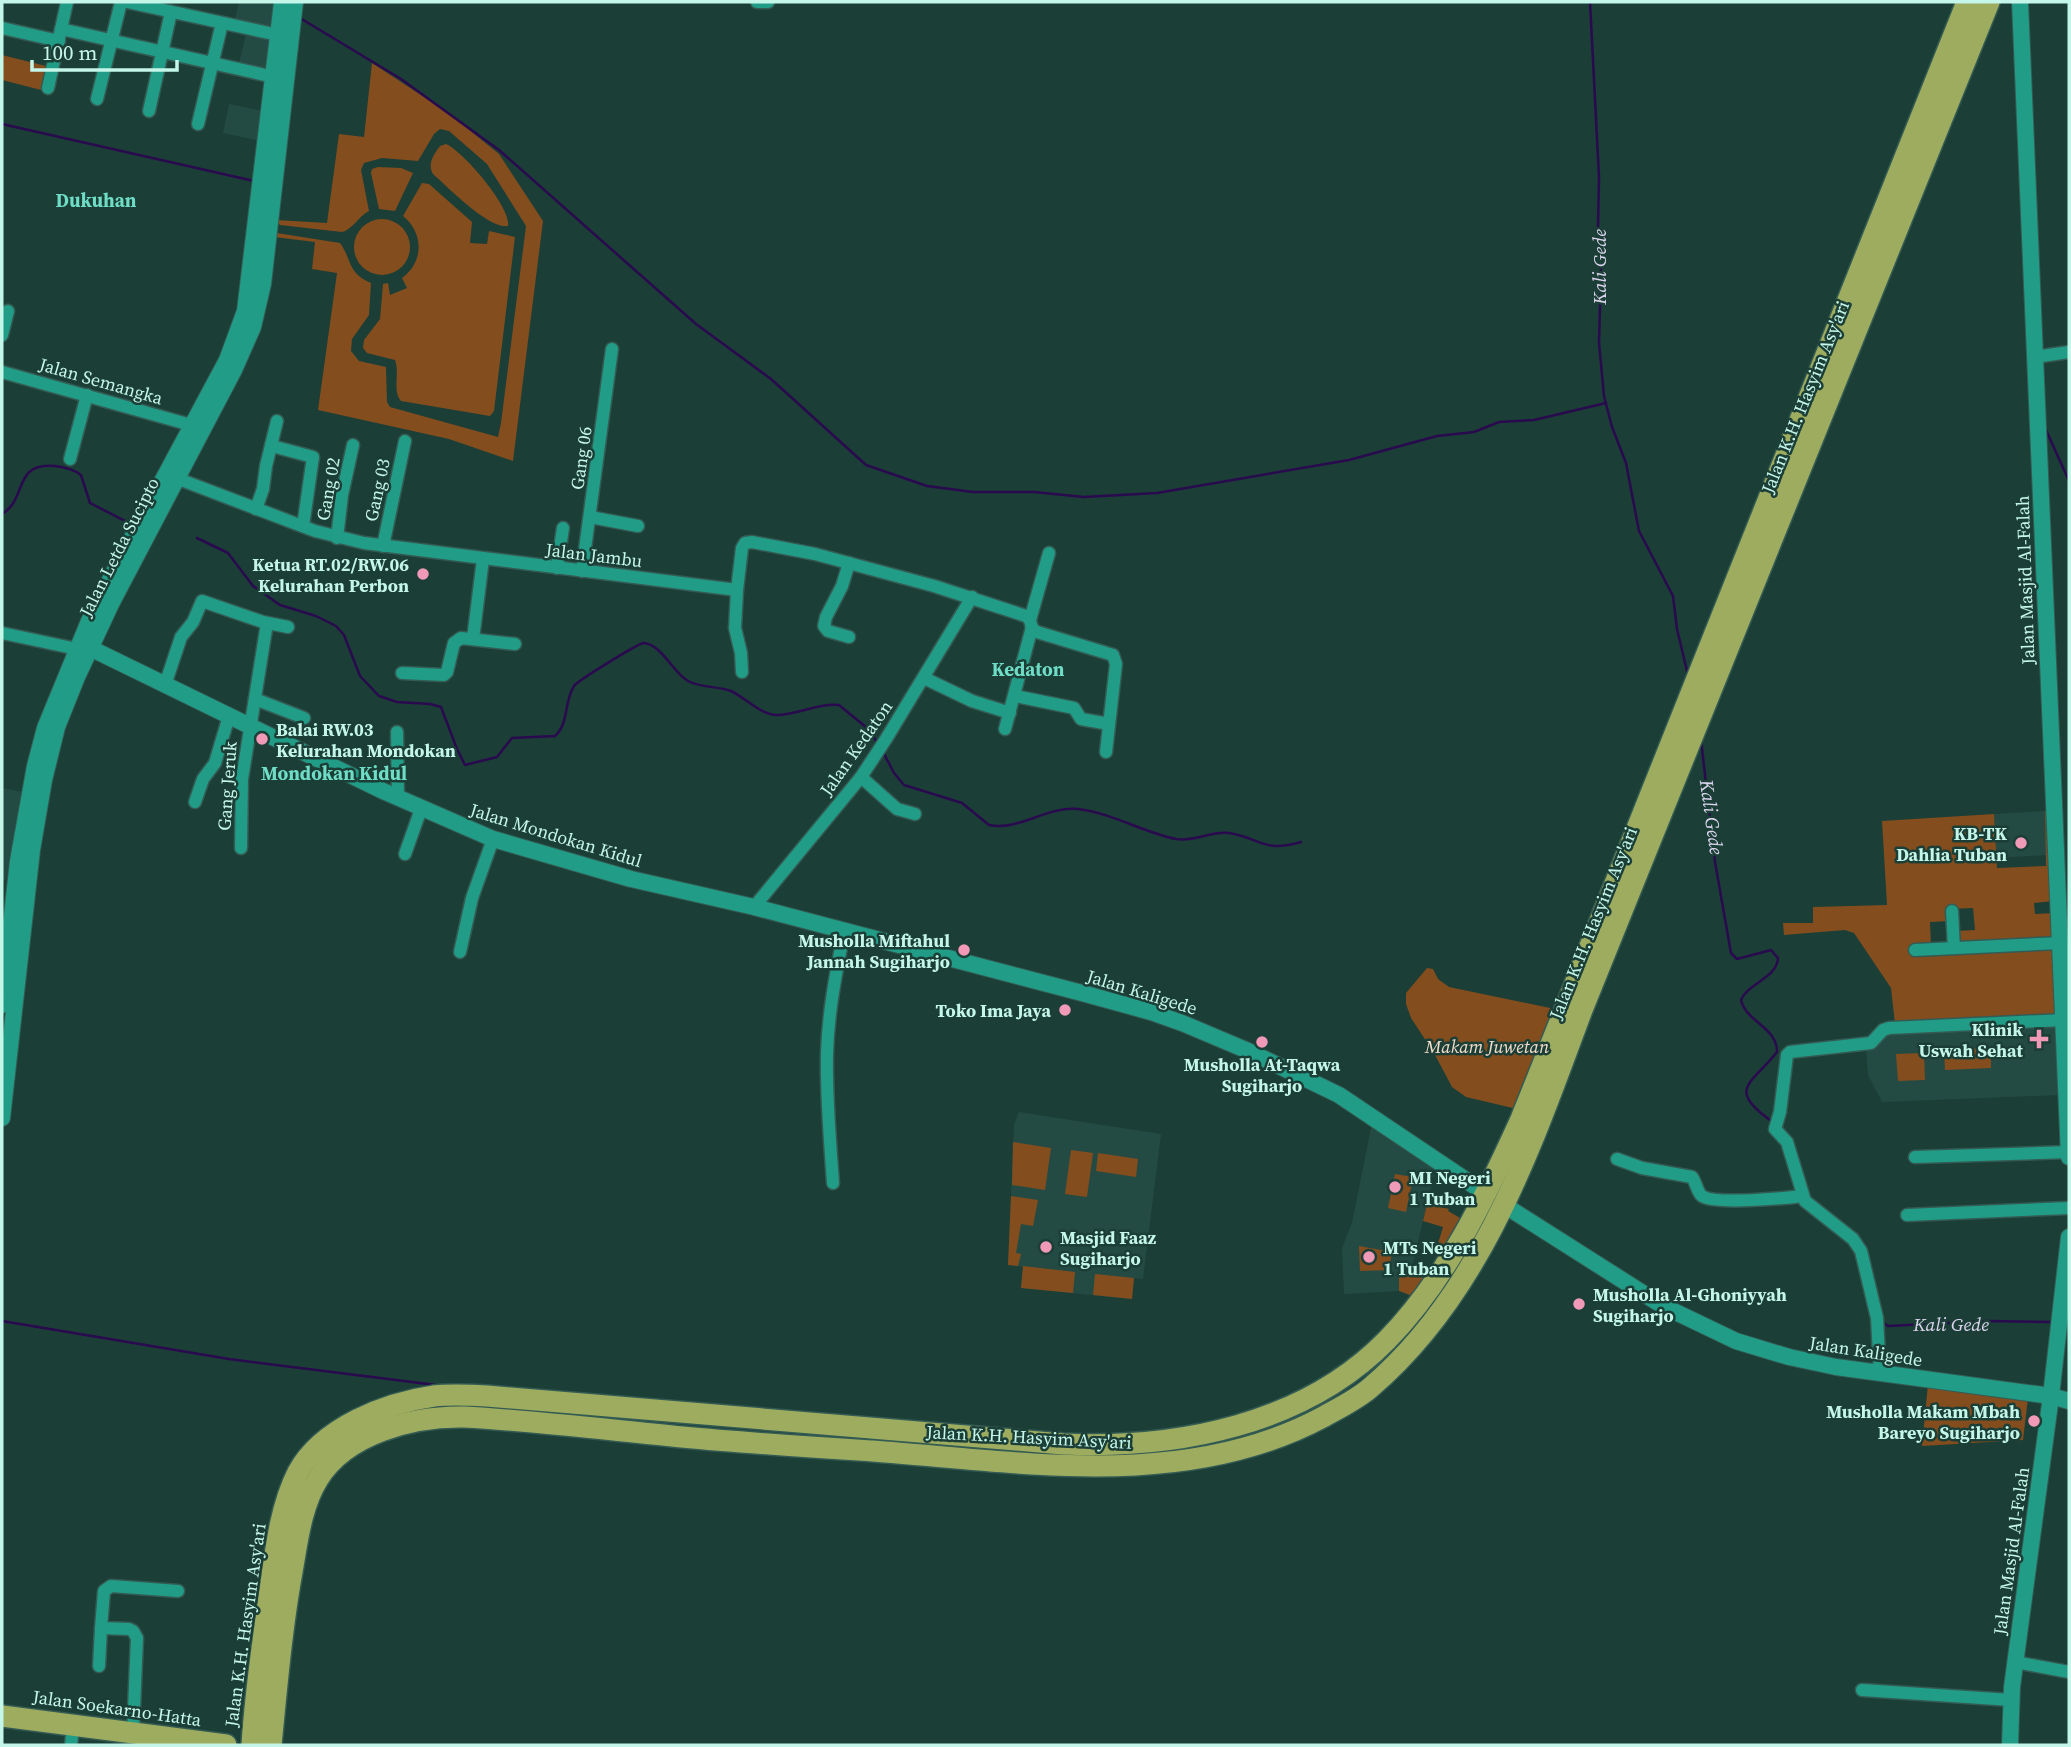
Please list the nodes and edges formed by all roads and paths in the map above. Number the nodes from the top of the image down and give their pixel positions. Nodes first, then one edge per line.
1 (67, 2) edge
2 (121, 2) edge
3 (127, 2) edge
4 (757, 2) edge
5 (768, 2) edge
6 (1967, 2) edge
7 (1989, 2) edge
8 (2020, 2) edge
9 (288, 6) edge
10 (171, 12) junction
11 (222, 23) junction
12 (2, 28) edge
13 (60, 35) junction
14 (278, 35) junction
15 (111, 40) junction
16 (162, 52) junction
17 (212, 63) junction
18 (274, 77) junction
19 (48, 88) dead end
20 (97, 99) dead end
21 (149, 111) dead end
22 (198, 124) dead end
23 (1927, 154) junction
24 (263, 228) junction
25 (1863, 260) junction
26 (8, 311) dead end
27 (2, 335) edge
28 (612, 349) dead end
29 (2069, 352) edge
30 (2035, 357) junction
31 (2, 372) edge
32 (87, 395) junction
33 (277, 421) dead end
34 (197, 422) junction
35 (405, 441) dead end
36 (353, 445) dead end
37 (272, 446) junction
38 (70, 459) dead end
39 (176, 478) junction
40 (256, 509) junction
41 (590, 517) junction
42 (303, 526) junction
43 (638, 526) dead end
44 (563, 528) dead end
45 (337, 538) junction
46 (383, 546) junction
47 (1049, 553) dead end
48 (130, 554) junction
49 (483, 559) junction
50 (849, 563) junction
51 (557, 568) junction
52 (582, 572) junction
53 (737, 590) junction
54 (972, 597) junction
55 (267, 623) junction
56 (1031, 624) junction
57 (288, 627) dead end
58 (2, 633) edge
59 (849, 637) dead end
60 (472, 639) junction
61 (515, 643) dead end
62 (83, 649) junction
63 (742, 671) dead end
64 (402, 673) dead end
65 (924, 678) junction
66 (165, 685) junction
67 (1015, 696) junction
68 (255, 699) junction
69 (1010, 713) junction
70 (229, 716) junction
71 (304, 718) dead end
72 (53, 722) junction
73 (1109, 724) junction
74 (250, 726) junction
75 (1005, 729) dead end
76 (397, 732) dead end
77 (1106, 752) dead end
78 (861, 777) junction
79 (398, 798) junction
80 (195, 802) dead end
81 (421, 809) junction
82 (915, 814) dead end
83 (494, 839) junction
84 (241, 848) dead end
85 (405, 853) dead end
86 (7, 896) edge
87 (754, 907) junction
88 (1952, 911) dead end
89 (844, 932) junction
90 (2060, 943) junction
91 (1954, 948) junction
92 (1915, 950) dead end
93 (460, 952) dead end
94 (10, 988) junction
95 (1591, 989) junction
96 (2, 1005) edge
97 (2063, 1020) junction
98 (1531, 1095) junction
99 (2, 1118) edge
100 (2069, 1152) edge
101 (1915, 1157) dead end
102 (2069, 1157) edge
103 (1617, 1159) dead end
104 (833, 1183) dead end
105 (1485, 1193) junction
106 (1803, 1196) junction
107 (1504, 1205) junction
108 (2069, 1208) edge
109 (1907, 1215) dead end
110 (2069, 1237) edge
111 (1880, 1373) junction
112 (2051, 1396) junction
113 (2069, 1401) edge
114 (797, 1422) junction
115 (373, 1425) junction
116 (952, 1434) junction
117 (921, 1455) junction
118 (1067, 1465) junction
119 (178, 1591) dead end
120 (101, 1628) junction
121 (2015, 1662) junction
122 (99, 1666) dead end
123 (2069, 1672) edge
124 (1862, 1690) dead end
125 (2011, 1700) junction
126 (2, 1716) edge
127 (2, 1727) edge
128 (139, 1740) edge
129 (71, 1741) edge
130 (226, 1745) edge
131 (255, 1745) edge
132 (265, 1745) edge
133 (271, 1745) edge
134 (2010, 1745) edge

1 - 13 street
2 - 15 street
3 - 10 street
4 - 5 street
6 - 25 highway, Jalan K.H. Hasyim Asy'ari
7 - 23 highway, Jalan K.H. Hasyim Asy'ari
8 - 30 street, Jalan Masjid Al-Falah
9 - 14 street, Jalan Letda Sucipto
9 - 24 street, Jalan Letda Sucipto
10 - 11 street
10 - 16 street
11 - 14 street
11 - 17 street
12 - 13 street
13 - 15 street
13 - 19 street
14 - 18 street, Jalan Letda Sucipto
15 - 16 street
15 - 20 street
16 - 17 street
16 - 21 street
17 - 18 street
17 - 22 street
18 - 24 street, Jalan Letda Sucipto
23 - 25 highway
23 - 95 highway, Jalan K.H. Hasyim Asy'ari
24 - 34 street, Jalan Letda Sucipto
25 - 98 highway, Jalan K.H. Hasyim Asy'ari
26 - 27 street
28 - 41 street, Gang 06
29 - 30 street
30 - 90 street, Jalan Masjid Al-Falah
31 - 32 street, Jalan Semangka
32 - 34 street, Jalan Semangka
32 - 38 street
33 - 37 street
34 - 39 street, Jalan Letda Sucipto
34 - 48 street, Jalan Letda Sucipto
35 - 46 street, Gang 03
36 - 45 street, Gang 02
37 - 40 street
37 - 42 street
39 - 40 street, Jalan Jambu
39 - 48 street, Jalan Letda Sucipto
40 - 42 street, Jalan Jambu
41 - 43 street
41 - 52 street, Gang 06
42 - 45 street, Jalan Jambu
44 - 51 street
45 - 46 street, Jalan Jambu
46 - 49 street, Jalan Jambu
47 - 56 street
48 - 62 street, Jalan Letda Sucipto
49 - 51 street, Jalan Jambu
49 - 60 street
50 - 53 street
50 - 54 street
50 - 59 street
51 - 52 street, Jalan Jambu
52 - 53 street, Jalan Jambu
53 - 63 street
54 - 56 street
54 - 65 street, Jalan Kedaton
55 - 57 street
55 - 66 street
55 - 68 street, Gang Jeruk
56 - 67 street
56 - 73 street
58 - 62 street
60 - 61 street
60 - 64 street
62 - 66 street, Jalan Mondokan Kidul
62 - 72 street, Jalan Letda Sucipto
65 - 69 street
65 - 78 street, Jalan Kedaton
66 - 70 street, Jalan Mondokan Kidul
67 - 69 street
67 - 73 street
68 - 71 street
68 - 74 street, Gang Jeruk
69 - 75 street
70 - 74 street, Jalan Mondokan Kidul
70 - 80 street
72 - 86 street, Jalan Letda Sucipto
72 - 94 street, Jalan Letda Sucipto
73 - 77 street
74 - 79 street, Jalan Mondokan Kidul
74 - 84 street, Gang Jeruk
76 - 79 street
78 - 82 street
78 - 87 street, Jalan Kedaton
79 - 81 street, Jalan Mondokan Kidul
81 - 83 street, Jalan Mondokan Kidul
81 - 85 street
83 - 87 street, Jalan Mondokan Kidul
83 - 93 street
86 - 94 street, Jalan Letda Sucipto
87 - 89 street, Jalan Kaligede
88 - 91 street
89 - 104 street
89 - 105 street, Jalan Kaligede
90 - 91 street
90 - 97 street, Jalan Masjid Al-Falah
91 - 92 street
94 - 96 street, Jalan Letda Sucipto
94 - 99 street, Jalan Letda Sucipto
95 - 98 highway
95 - 107 highway, Jalan K.H. Hasyim Asy'ari
97 - 100 street, Jalan Masjid Al-Falah
97 - 106 street
98 - 105 highway, Jalan K.H. Hasyim Asy'ari
100 - 101 street
100 - 102 street, Jalan Masjid Al-Falah
103 - 106 street
105 - 116 highway, Jalan K.H. Hasyim Asy'ari
106 - 111 street
107 - 111 street, Jalan Kaligede
107 - 118 highway, Jalan K.H. Hasyim Asy'ari
108 - 109 street
110 - 112 street, Jalan Masjid Al-Falah
111 - 112 street, Jalan Kaligede
112 - 113 street, Jalan Kaligede
112 - 121 street, Jalan Masjid Al-Falah
114 - 115 highway, Jalan K.H. Hasyim Asy'ari
114 - 116 highway, Jalan K.H. Hasyim Asy'ari
114 - 117 highway
115 - 117 highway, Jalan K.H. Hasyim Asy'ari
115 - 131 highway, Jalan K.H. Hasyim Asy'ari
115 - 133 highway, Jalan K.H. Hasyim Asy'ari
116 - 118 highway
117 - 118 highway, Jalan K.H. Hasyim Asy'ari
119 - 120 street
120 - 122 street
120 - 128 street
121 - 123 street
121 - 125 street, Jalan Masjid Al-Falah
124 - 125 street
125 - 134 street, Jalan Masjid Al-Falah
126 - 128 highway, Jalan Soekarno-Hatta
127 - 129 highway, Jalan Soekarno-Hatta
128 - 129 highway, Jalan Soekarno-Hatta
128 - 130 highway, Jalan Soekarno-Hatta
131 - 132 highway

